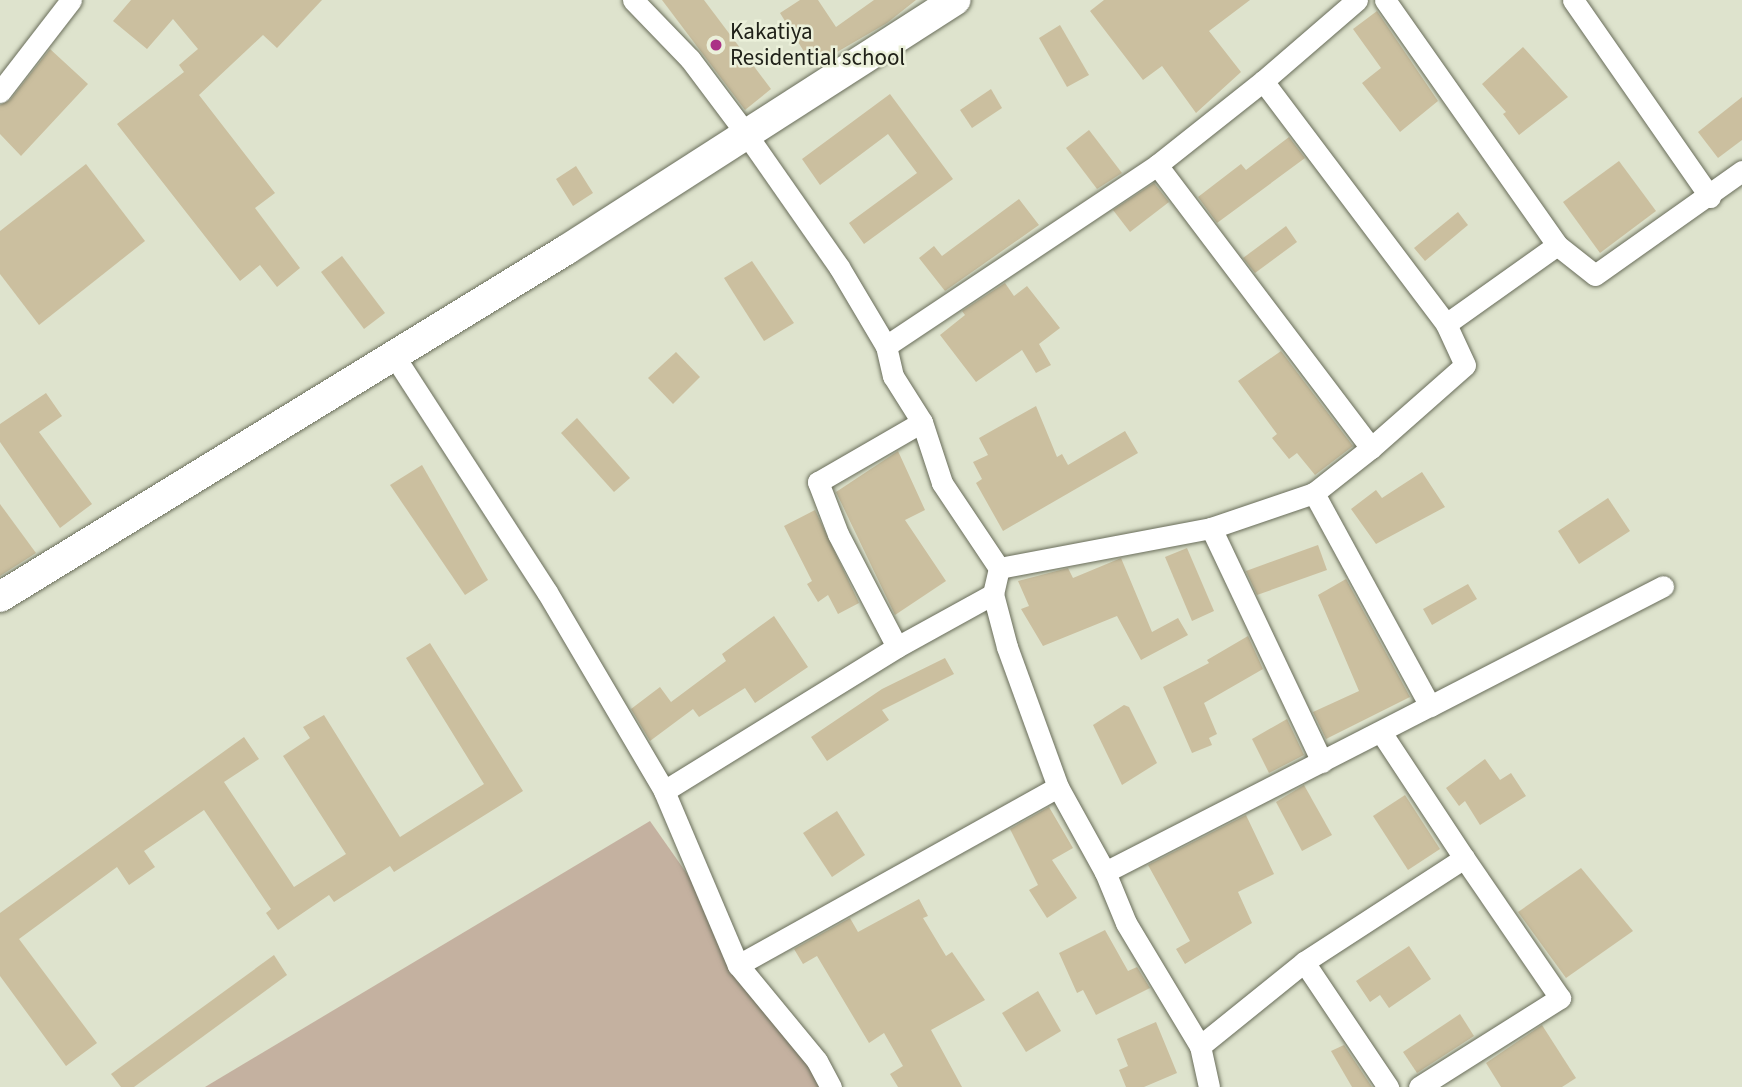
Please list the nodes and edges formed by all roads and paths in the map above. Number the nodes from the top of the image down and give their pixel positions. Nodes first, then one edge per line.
1 (72, 0) edge
2 (633, 0) edge
3 (956, 0) edge
4 (1357, 0) edge
5 (1385, 0) edge
6 (1573, 0) edge
7 (1263, 81) junction
8 (0, 92) edge
9 (747, 135) junction
10 (1157, 165) junction
11 (1742, 171) edge
12 (1710, 197) junction
13 (1557, 245) junction
14 (1446, 324) junction
15 (886, 346) junction
16 (393, 354) junction
17 (922, 422) junction
18 (1371, 448) junction
19 (1314, 493) junction
20 (1211, 528) junction
21 (999, 568) junction
22 (1662, 586) dead end
23 (993, 594) junction
24 (0, 597) edge
25 (897, 647) junction
26 (1430, 706) junction
27 (1381, 732) junction
28 (1322, 762) junction
29 (1058, 788) junction
30 (664, 791) junction
31 (1464, 858) junction
32 (1105, 872) junction
33 (1304, 962) junction
34 (738, 965) junction
35 (1200, 1046) junction
36 (831, 1087) edge
37 (1209, 1087) edge
38 (1388, 1087) edge
39 (1419, 1087) edge

1 - 8 street
2 - 9 street
3 - 9 main road
4 - 7 street
5 - 13 street
6 - 12 street
7 - 10 street
7 - 14 street
9 - 15 street
9 - 16 main road
10 - 15 street
10 - 18 street
11 - 12 street
12 - 13 street
13 - 14 street
14 - 18 street
15 - 17 street
16 - 24 main road
16 - 30 street
17 - 21 street
17 - 25 street
18 - 19 street
19 - 20 street
19 - 26 street
20 - 21 street
20 - 28 street
21 - 23 street
22 - 26 street
23 - 25 street
23 - 29 street
25 - 30 street
26 - 27 street
27 - 28 street
27 - 31 street
28 - 32 street
29 - 32 street
29 - 34 street
30 - 34 street
31 - 33 street
31 - 39 street
32 - 35 street
33 - 35 street
33 - 38 street
34 - 36 street
35 - 37 street

